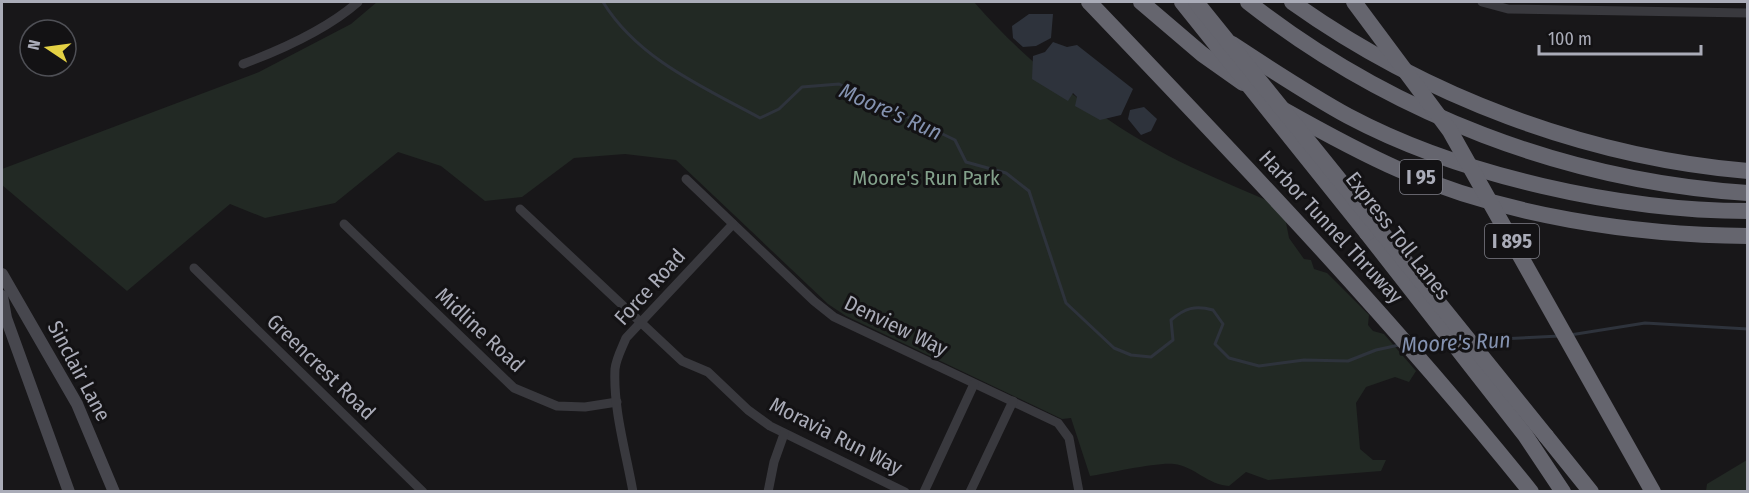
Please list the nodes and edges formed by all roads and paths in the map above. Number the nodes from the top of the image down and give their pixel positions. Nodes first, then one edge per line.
1 (358, 2) edge
2 (1089, 2) edge
3 (1141, 2) edge
4 (1177, 2) edge
5 (1182, 2) edge
6 (1196, 2) edge
7 (1248, 2) edge
8 (1292, 2) edge
9 (1354, 2) edge
10 (1482, 2) edge
11 (1748, 13) edge
12 (243, 64) dead end
13 (1748, 171) edge
14 (686, 179) dead end
15 (1748, 193) edge
16 (520, 209) dead end
17 (1748, 212) edge
18 (344, 224) dead end
19 (733, 224) junction
20 (1748, 236) edge
21 (194, 268) dead end
22 (2, 274) edge
23 (2, 296) edge
24 (640, 323) junction
25 (974, 384) junction
26 (1013, 401) junction
27 (617, 402) junction
28 (784, 434) junction
29 (1525, 435) junction
30 (69, 492) edge
31 (114, 492) edge
32 (423, 492) edge
33 (633, 492) edge
34 (768, 492) edge
35 (905, 492) edge
36 (924, 492) edge
37 (970, 492) edge
38 (1079, 492) edge
39 (1530, 492) edge
40 (1563, 492) edge
41 (1575, 492) edge
42 (1590, 492) edge
43 (1653, 492) edge

1 - 12 street
2 - 39 highway, Harbor Tunnel Thruway
3 - 20 highway, I 95
4 - 17 highway
5 - 29 highway, Express Toll Lanes, bridge
6 - 42 highway, Express Toll Lanes, bridge
7 - 15 highway
8 - 13 highway
9 - 43 highway, I 895, bridge
10 - 11 street
14 - 19 street, Denview Way
16 - 24 street, Moravia Run Way
18 - 27 street, Midline Road
19 - 24 street, Force Road
19 - 25 street, Denview Way
21 - 32 street, Greencrest Road
22 - 31 street, Sinclair Lane
23 - 30 street, Sinclair Lane
24 - 27 street, Force Road
24 - 28 street, Moravia Run Way
25 - 26 street, Denview Way
25 - 36 street
26 - 37 street
26 - 38 street, Denview Way
27 - 33 street, Force Road
28 - 34 street
28 - 35 street, Moravia Run Way
29 - 40 highway, Express Toll Lanes
29 - 41 highway

